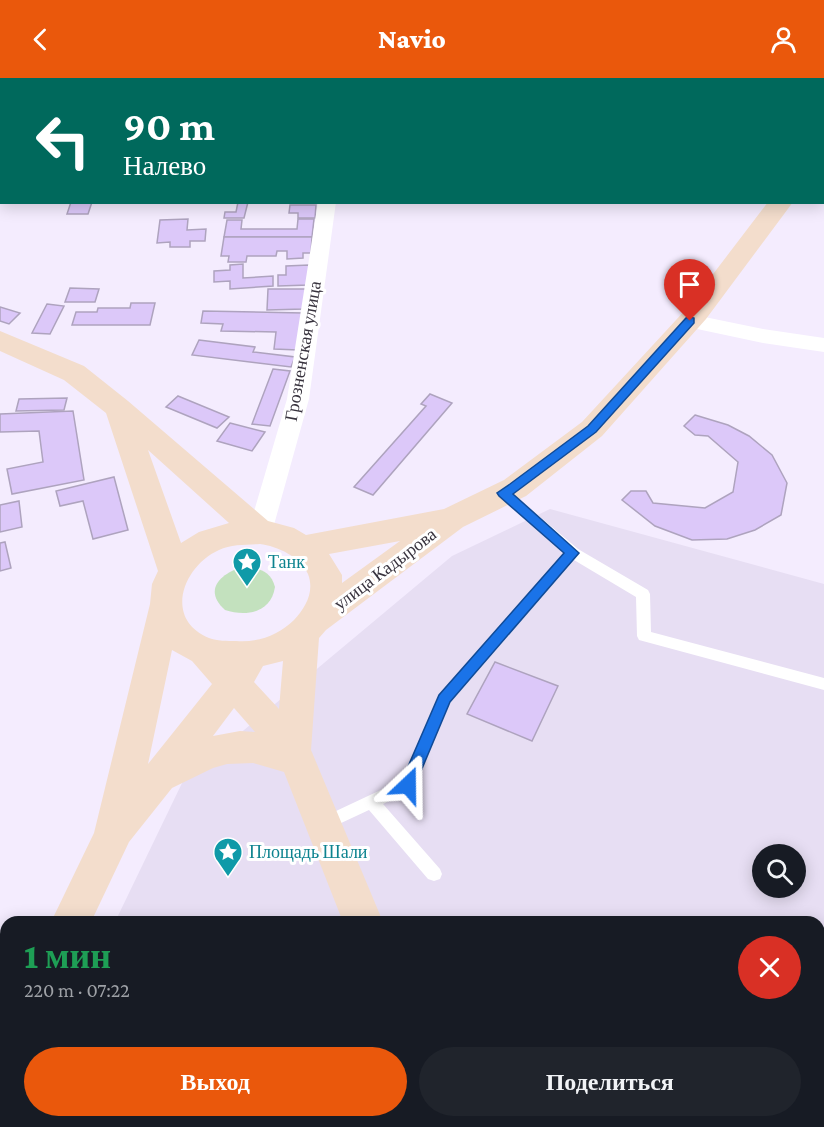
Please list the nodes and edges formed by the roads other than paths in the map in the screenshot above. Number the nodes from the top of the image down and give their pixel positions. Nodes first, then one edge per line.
1 (327, 204) edge
2 (779, 204) edge
3 (690, 321) junction
4 (0, 340) edge
5 (824, 345) edge
6 (118, 408) junction
7 (504, 493) junction
8 (452, 519) junction
9 (260, 531) junction
10 (305, 547) junction
11 (573, 553) junction
12 (174, 570) junction
13 (165, 607) junction
14 (310, 628) junction
15 (204, 651) junction
16 (255, 656) junction
17 (232, 684) junction
18 (824, 684) edge
19 (295, 756) junction
20 (158, 780) junction
21 (372, 802) junction
22 (324, 824) junction
23 (114, 835) junction
24 (434, 874) dead end
25 (74, 916) edge
26 (361, 916) edge

1 - 9 street, Грозненская улица
2 - 3 main road, улица Кадырова
3 - 5 street
3 - 7 main road, улица Кадырова
4 - 6 main road
6 - 9 main road
6 - 12 main road
7 - 8 main road, улица Кадырова
7 - 11 lane
8 - 10 main road, улица Кадырова
8 - 14 main road, улица Кадырова
9 - 10 main road
9 - 12 main road
10 - 14 main road
11 - 18 lane
11 - 21 lane
12 - 13 main road
13 - 15 main road
13 - 23 main road
14 - 16 main road
14 - 19 main road
15 - 16 main road
15 - 17 main road
16 - 17 main road
17 - 19 main road
17 - 20 main road
19 - 20 main road
19 - 22 main road
20 - 23 main road
21 - 22 lane
21 - 24 lane
22 - 26 main road
23 - 25 main road

